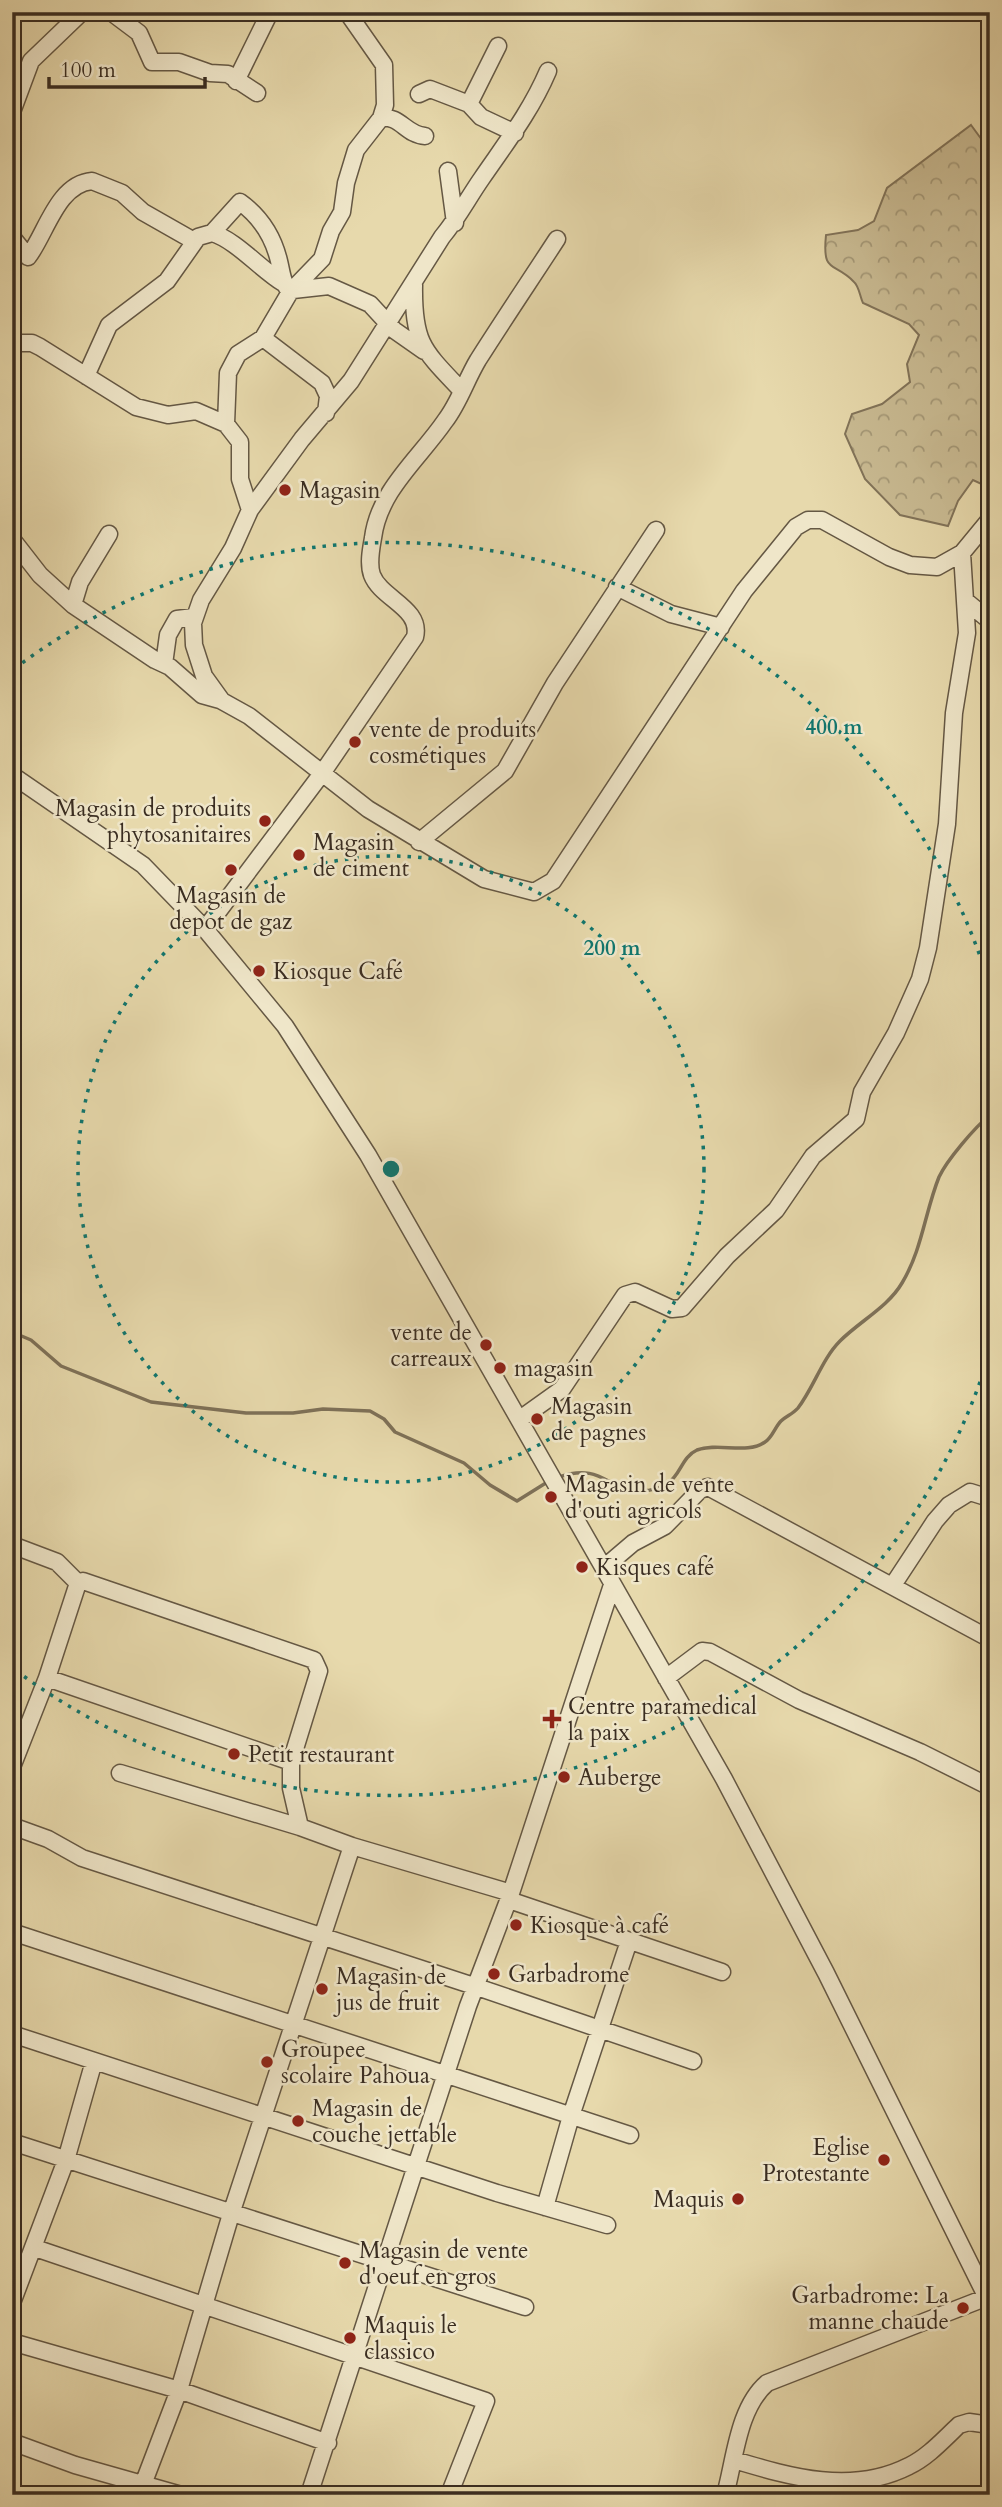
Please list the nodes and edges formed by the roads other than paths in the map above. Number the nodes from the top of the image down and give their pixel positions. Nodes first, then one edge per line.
1 (82, 12) edge
2 (111, 12) edge
3 (270, 12) edge
4 (347, 12) edge
5 (498, 46) dead end
6 (548, 71) dead end
7 (236, 81) junction
8 (16, 83) edge
9 (257, 93) dead end
10 (419, 94) dead end
11 (469, 104) junction
12 (12, 112) edge
13 (381, 118) junction
14 (515, 133) junction
15 (425, 136) dead end
16 (448, 172) dead end
17 (455, 223) junction
18 (212, 233) junction
19 (12, 237) edge
20 (557, 239) dead end
21 (194, 241) junction
22 (414, 283) junction
23 (288, 289) junction
24 (387, 322) junction
25 (263, 338) junction
26 (12, 343) edge
27 (424, 351) junction
28 (86, 376) junction
29 (462, 391) junction
30 (326, 413) junction
31 (226, 425) junction
32 (250, 510) junction
33 (990, 519) edge
34 (656, 530) dead end
35 (109, 534) dead end
36 (12, 539) edge
37 (962, 553) junction
38 (617, 587) junction
39 (967, 602) junction
40 (73, 605) junction
41 (194, 617) junction
42 (990, 621) edge
43 (720, 627) junction
44 (164, 664) junction
45 (198, 682) junction
46 (323, 772) junction
47 (12, 775) edge
48 (419, 842) junction
49 (205, 929) junction
50 (520, 1419) junction
51 (990, 1502) edge
52 (12, 1545) edge
53 (606, 1566) junction
54 (78, 1583) junction
55 (612, 1585) junction
56 (893, 1585) junction
57 (990, 1639) edge
58 (47, 1678) junction
59 (666, 1678) junction
60 (290, 1762) junction
61 (12, 1767) edge
62 (120, 1773) dead end
63 (986, 1780) edge
64 (12, 1826) edge
65 (300, 1827) junction
66 (352, 1846) junction
67 (510, 1897) junction
68 (12, 1932) edge
69 (322, 1938) junction
70 (629, 1941) junction
71 (722, 1972) dead end
72 (477, 1987) junction
73 (295, 2025) junction
74 (599, 2029) junction
75 (12, 2034) edge
76 (94, 2061) junction
77 (693, 2061) dead end
78 (447, 2074) junction
79 (571, 2116) junction
80 (264, 2117) junction
81 (630, 2135) dead end
82 (12, 2142) edge
83 (66, 2160) junction
84 (415, 2166) junction
85 (545, 2207) junction
86 (231, 2214) junction
87 (607, 2225) dead end
88 (35, 2248) junction
89 (384, 2261) junction
90 (988, 2301) edge
91 (12, 2303) edge
92 (206, 2304) junction
93 (525, 2307) dead end
94 (12, 2342) edge
95 (352, 2357) junction
96 (179, 2390) junction
97 (990, 2426) edge
98 (12, 2442) edge
99 (327, 2443) junction
100 (734, 2460) junction
101 (141, 2489) edge
102 (181, 2495) edge
103 (309, 2495) edge
104 (449, 2495) edge
105 (725, 2495) edge

1 - 8 street
2 - 7 street
3 - 7 street
4 - 13 street
5 - 11 street
6 - 14 street
7 - 9 street
8 - 12 street
10 - 11 street
11 - 14 street
13 - 15 street
13 - 23 street
14 - 17 street
16 - 17 street
17 - 22 street
18 - 21 street
18 - 23 street
18 - 23 street
19 - 21 street
20 - 29 street
21 - 28 street
22 - 24 street
22 - 27 street
23 - 24 street
23 - 25 street
24 - 27 street
24 - 30 street
25 - 30 street
25 - 31 street
26 - 28 street
27 - 29 street
28 - 31 street
29 - 46 street
30 - 32 street
31 - 32 street
32 - 41 street
33 - 37 street
34 - 38 street
35 - 40 street
36 - 40 street
37 - 39 street
37 - 43 street
38 - 43 street
38 - 48 street
39 - 42 street
39 - 50 street
40 - 44 street
41 - 44 street
41 - 45 street
43 - 48 street
44 - 45 street
45 - 46 street
46 - 48 street
46 - 49 street
47 - 49 street
49 - 50 street
50 - 53 street
51 - 56 street
52 - 54 street
53 - 55 street
53 - 56 street
54 - 58 street
54 - 60 street
55 - 59 street
55 - 67 street
56 - 57 street
58 - 60 street
58 - 61 street
59 - 63 street
59 - 90 street
60 - 65 street
62 - 65 street
64 - 69 street
65 - 66 street
66 - 67 street
66 - 69 street
67 - 70 street
67 - 72 street
68 - 73 street
69 - 72 street
69 - 73 street
70 - 71 street
70 - 74 street
72 - 74 street
72 - 78 street
73 - 78 street
73 - 80 street
74 - 77 street
74 - 79 street
75 - 76 street
76 - 80 street
76 - 83 street
78 - 79 street
78 - 84 street
79 - 81 street
79 - 85 street
80 - 84 street
80 - 86 street
82 - 83 street
83 - 86 street
83 - 88 street
84 - 85 street
84 - 89 street
85 - 87 street
86 - 89 street
86 - 92 street
88 - 91 street
88 - 92 street
89 - 93 street
89 - 95 street
90 - 100 street
92 - 95 street
92 - 96 street
94 - 96 street
95 - 99 street
95 - 104 street
96 - 99 street
96 - 101 street
97 - 100 street
98 - 101 street
99 - 103 street
100 - 105 street
101 - 102 street

